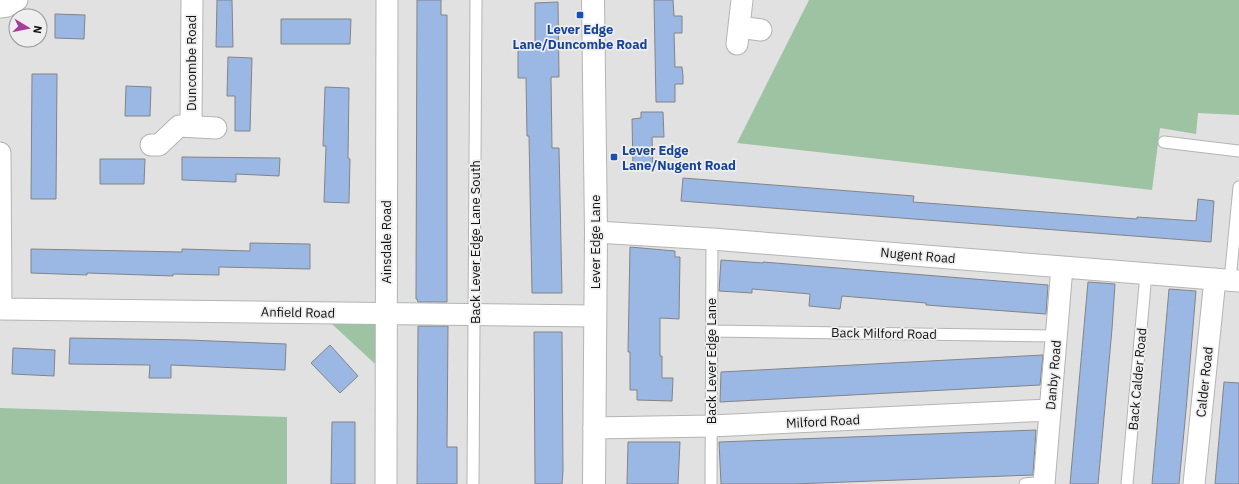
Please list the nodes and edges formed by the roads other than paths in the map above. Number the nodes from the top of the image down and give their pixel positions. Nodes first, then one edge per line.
1 (17, 0) edge
2 (192, 0) edge
3 (387, 0) edge
4 (476, 0) edge
5 (593, 0) edge
6 (742, 0) edge
7 (0, 6) edge
8 (761, 30) dead end
9 (191, 126) junction
10 (216, 128) dead end
11 (1164, 142) dead end
12 (151, 145) dead end
13 (1239, 151) edge
14 (0, 153) edge
15 (1239, 187) edge
16 (596, 232) junction
17 (712, 239) junction
18 (1062, 267) junction
19 (1146, 274) junction
20 (1228, 280) edge
21 (0, 309) edge
22 (386, 313) junction
23 (474, 314) junction
24 (595, 316) junction
25 (711, 331) junction
26 (1056, 336) junction
27 (1050, 410) junction
28 (711, 426) junction
29 (594, 428) junction
30 (1038, 483) edge
31 (386, 484) edge
32 (474, 484) edge
33 (594, 484) edge
34 (711, 484) edge
35 (1127, 484) edge
36 (1194, 484) edge

1 - 7 street
2 - 9 street, Duncombe Road
3 - 22 street, Ainsdale Road
4 - 23 lane, Back Lever Edge Lane South
5 - 16 street, Lever Edge Lane
6 - 8 street
9 - 10 street, Duncombe Road
9 - 12 street, Duncombe Road
11 - 13 lane
14 - 21 street
15 - 20 lane
16 - 17 street, Nugent Road
16 - 24 street, Lever Edge Lane
17 - 18 street, Nugent Road
17 - 25 lane, Back Lever Edge Lane
18 - 19 street, Nugent Road
18 - 26 street, Danby Road
19 - 20 street, Nugent Road
19 - 35 lane, Back Calder Road
20 - 36 street, Calder Road
21 - 22 street, Anfield Road
22 - 23 street, Anfield Road
22 - 31 street, Ainsdale Road
23 - 24 street, Anfield Road
23 - 32 lane, Back Lever Edge Lane South
24 - 29 street, Lever Edge Lane
25 - 26 lane, Back Milford Road
25 - 28 lane, Back Lever Edge Lane
26 - 27 street, Danby Road
27 - 28 street, Milford Road
27 - 30 street, Danby Road
28 - 29 street, Milford Road
28 - 34 lane, Back Lever Edge Lane
29 - 33 street, Lever Edge Lane

